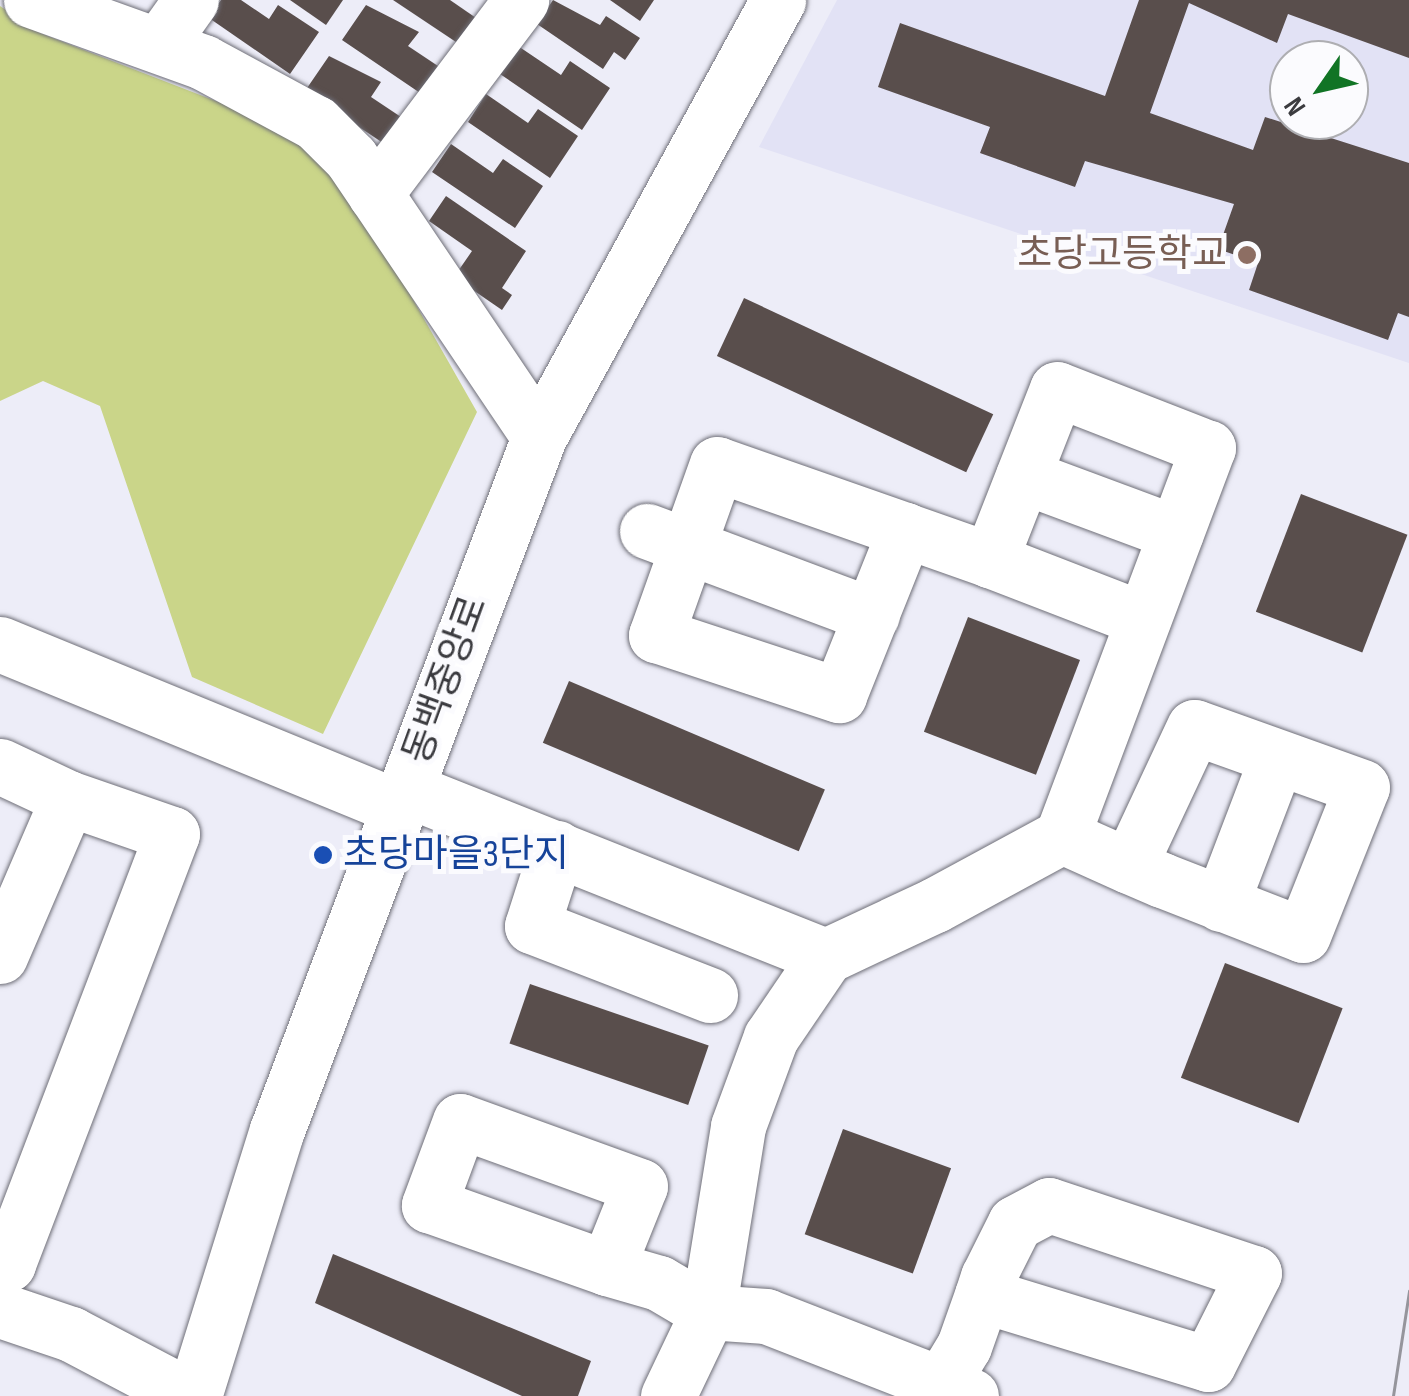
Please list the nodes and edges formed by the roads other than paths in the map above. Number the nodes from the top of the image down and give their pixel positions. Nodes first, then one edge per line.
1 (31, 0) edge
2 (191, 0) edge
3 (521, 0) edge
4 (778, 0) edge
5 (159, 45) junction
6 (375, 194) junction
7 (539, 437) junction
8 (1023, 476) junction
9 (905, 530) junction
10 (1176, 533) junction
11 (666, 541) junction
12 (990, 560) junction
13 (872, 615) junction
14 (1143, 620) junction
15 (0, 644) edge
16 (1277, 756) junction
17 (0, 766) edge
18 (68, 798) junction
19 (404, 799) junction
20 (1062, 836) junction
21 (556, 848) junction
22 (1130, 866) junction
23 (1221, 904) junction
24 (0, 956) edge
25 (826, 956) junction
26 (710, 994) dead end
27 (0, 1262) edge
28 (607, 1268) junction
29 (982, 1295) junction
30 (0, 1310) edge
31 (708, 1312) junction
32 (956, 1390) edge
33 (192, 1396) edge
34 (668, 1396) edge

1 - 5 street
2 - 5 street
3 - 6 street
4 - 7 street, 동백중앙로
5 - 6 street
6 - 7 street
7 - 19 street, 동백중앙로
8 - 10 street
8 - 10 street
8 - 12 street
9 - 11 street
9 - 12 street
9 - 13 street
10 - 14 street
11 - 13 street
11 - 13 street
12 - 14 street
14 - 20 street
15 - 19 street
16 - 22 street
16 - 23 street
16 - 23 street
17 - 18 street
18 - 24 street
18 - 27 street
19 - 21 street
19 - 33 street, 동백중앙로
20 - 22 street
20 - 25 street
21 - 25 street
21 - 26 street
22 - 23 street
25 - 31 street
28 - 28 street
28 - 31 street
29 - 29 street
29 - 32 street
30 - 33 street
31 - 32 street
31 - 34 street

